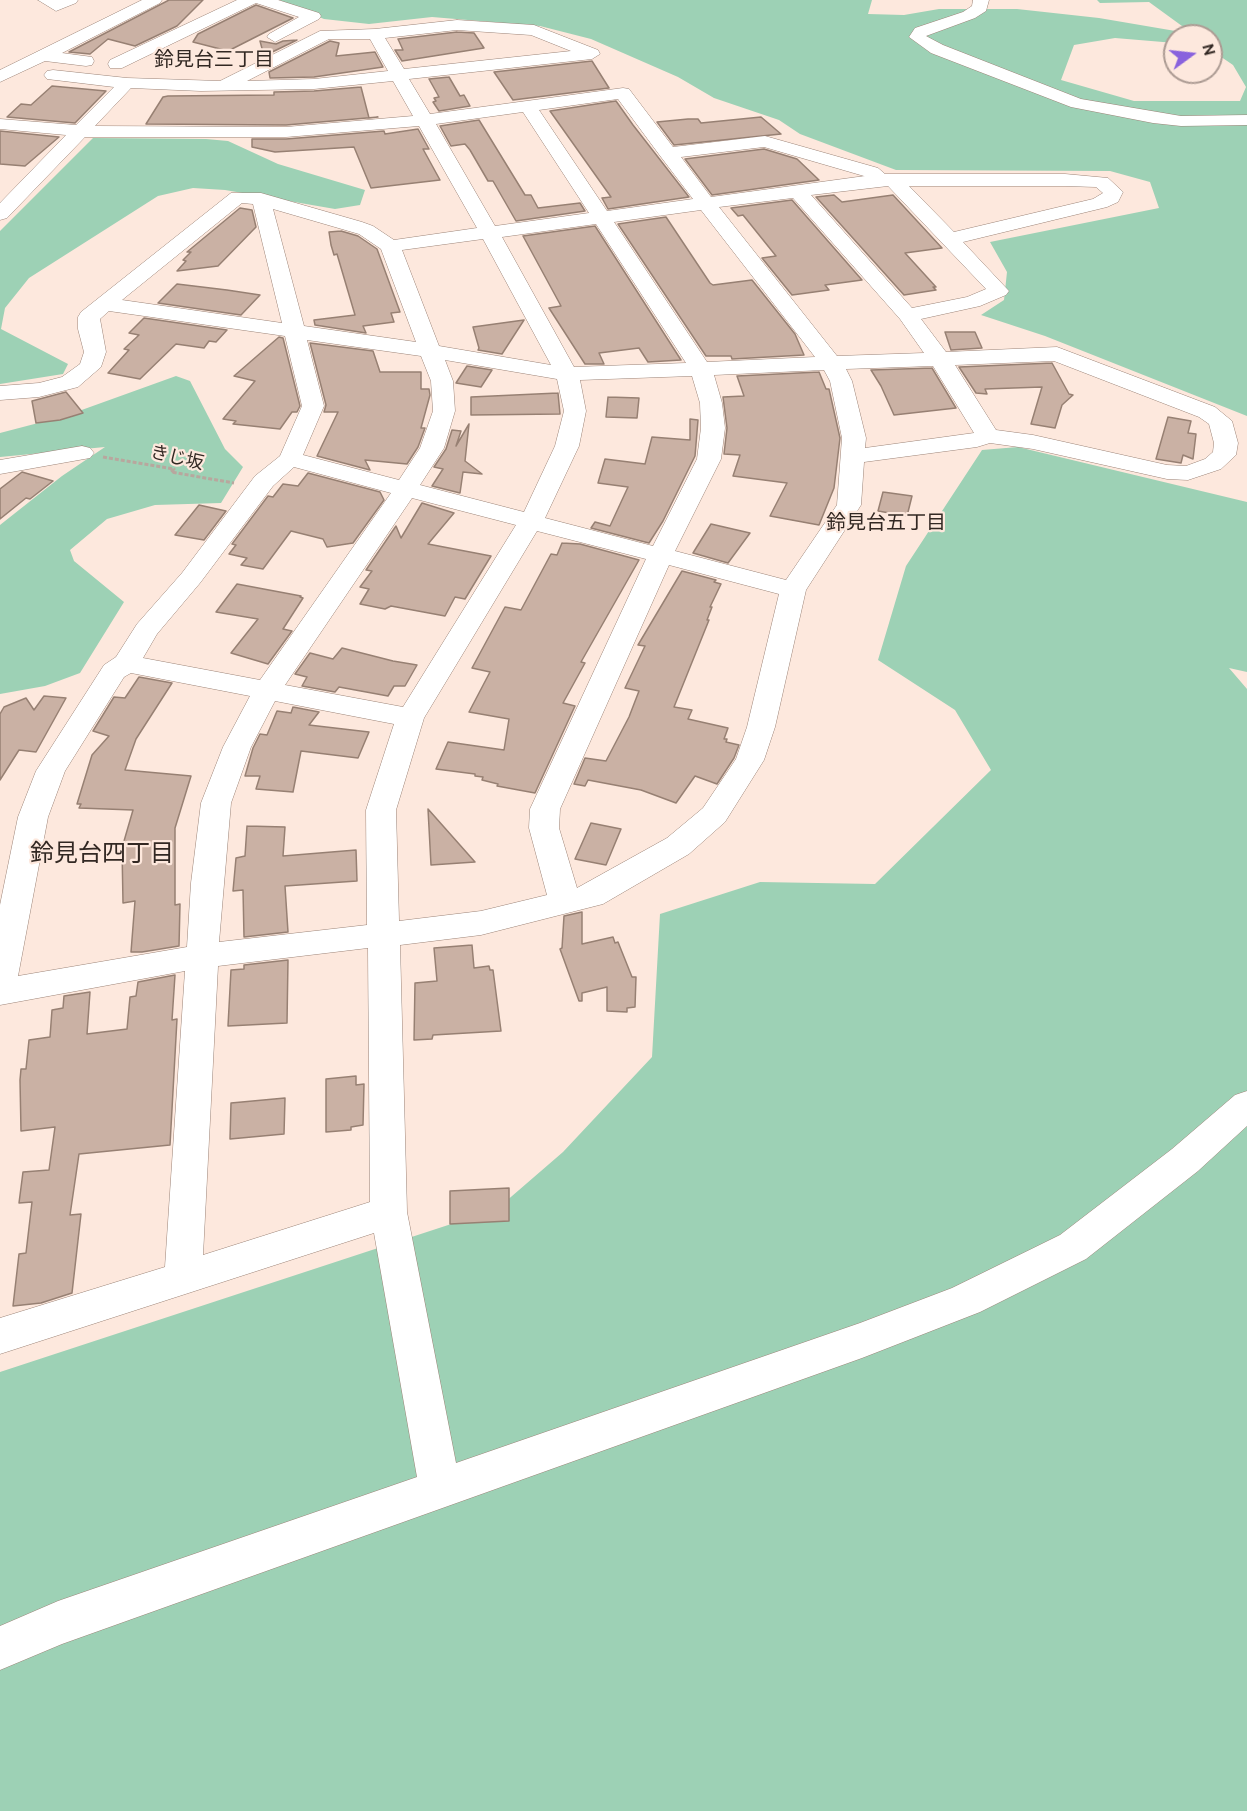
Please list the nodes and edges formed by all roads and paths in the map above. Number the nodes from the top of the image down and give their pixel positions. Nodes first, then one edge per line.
1 (46, 0) edge
2 (70, 0) edge
3 (154, 0) edge
4 (250, 0) edge
5 (262, 0) edge
6 (981, 0) edge
7 (375, 34) junction
8 (257, 47) dead end
9 (43, 56) junction
10 (116, 64) junction
11 (155, 65) dead end
12 (53, 75) dead end
13 (398, 76) junction
14 (0, 77) edge
15 (127, 83) junction
16 (223, 86) junction
17 (529, 107) junction
18 (423, 120) junction
19 (1247, 120) edge
20 (0, 124) edge
21 (81, 131) junction
22 (668, 153) junction
23 (10, 178) dead end
24 (887, 180) junction
25 (32, 181) junction
26 (797, 191) junction
27 (261, 199) junction
28 (705, 202) junction
29 (0, 214) edge
30 (601, 216) junction
31 (489, 231) junction
32 (951, 239) junction
33 (390, 246) junction
34 (104, 304) junction
35 (907, 315) junction
36 (293, 333) junction
37 (432, 351) junction
38 (940, 359) junction
39 (832, 364) junction
40 (701, 369) junction
41 (567, 374) junction
42 (0, 393) edge
43 (987, 436) junction
44 (82, 453) joint
45 (853, 454) junction
46 (290, 459) junction
47 (0, 469) edge
48 (264, 481) junction
49 (405, 490) junction
50 (529, 523) junction
51 (660, 556) junction
52 (793, 590) junction
53 (126, 663) junction
54 (267, 690) junction
55 (410, 717) junction
56 (565, 902) junction
57 (384, 936) junction
58 (203, 956) junction
59 (0, 986) edge
60 (0, 992) edge
61 (0, 1004) edge
62 (0, 1012) edge
63 (1247, 1105) edge
64 (389, 1212) junction
65 (183, 1277) junction
66 (0, 1336) edge
67 (440, 1490) junction
68 (0, 1648) edge

1 - 2 street
3 - 9 street
4 - 10 street
5 - 8 street
6 - 19 street
7 - 13 street
7 - 13 street
7 - 16 street
9 - 10 street
9 - 14 street
10 - 11 street
12 - 15 street
13 - 16 street
13 - 18 street
15 - 16 street
15 - 21 street
17 - 18 street
17 - 22 street
17 - 30 street
18 - 21 street
18 - 31 street
20 - 21 street
21 - 25 street
22 - 24 street
22 - 28 street
23 - 25 street
24 - 26 street
24 - 32 street
24 - 32 street
25 - 29 street
26 - 28 street
26 - 35 street
27 - 33 street
27 - 34 street
27 - 36 street
28 - 30 street
28 - 39 street
30 - 31 street
30 - 40 street
31 - 33 street
31 - 41 street
32 - 35 street
33 - 37 street
34 - 36 street
34 - 42 street
35 - 38 street
36 - 37 street
36 - 46 street
37 - 41 street
37 - 49 street
38 - 39 street
38 - 43 street
38 - 43 street
39 - 40 street
39 - 45 street
40 - 41 street
40 - 51 street
41 - 50 street
43 - 45 street
44 - 47 street
44 - 48 path, きじ坂
45 - 52 street
46 - 48 street
46 - 49 street
48 - 53 street
49 - 50 street
49 - 54 street
50 - 51 street
50 - 55 street
51 - 52 street
51 - 56 street
52 - 56 street
53 - 54 street
53 - 59 street
54 - 55 street
54 - 58 street
55 - 57 street
56 - 57 street
57 - 58 street
57 - 64 street
58 - 60 street
58 - 65 street
61 - 62 street
63 - 67 street
64 - 65 street
64 - 67 street
65 - 66 street
67 - 68 street

